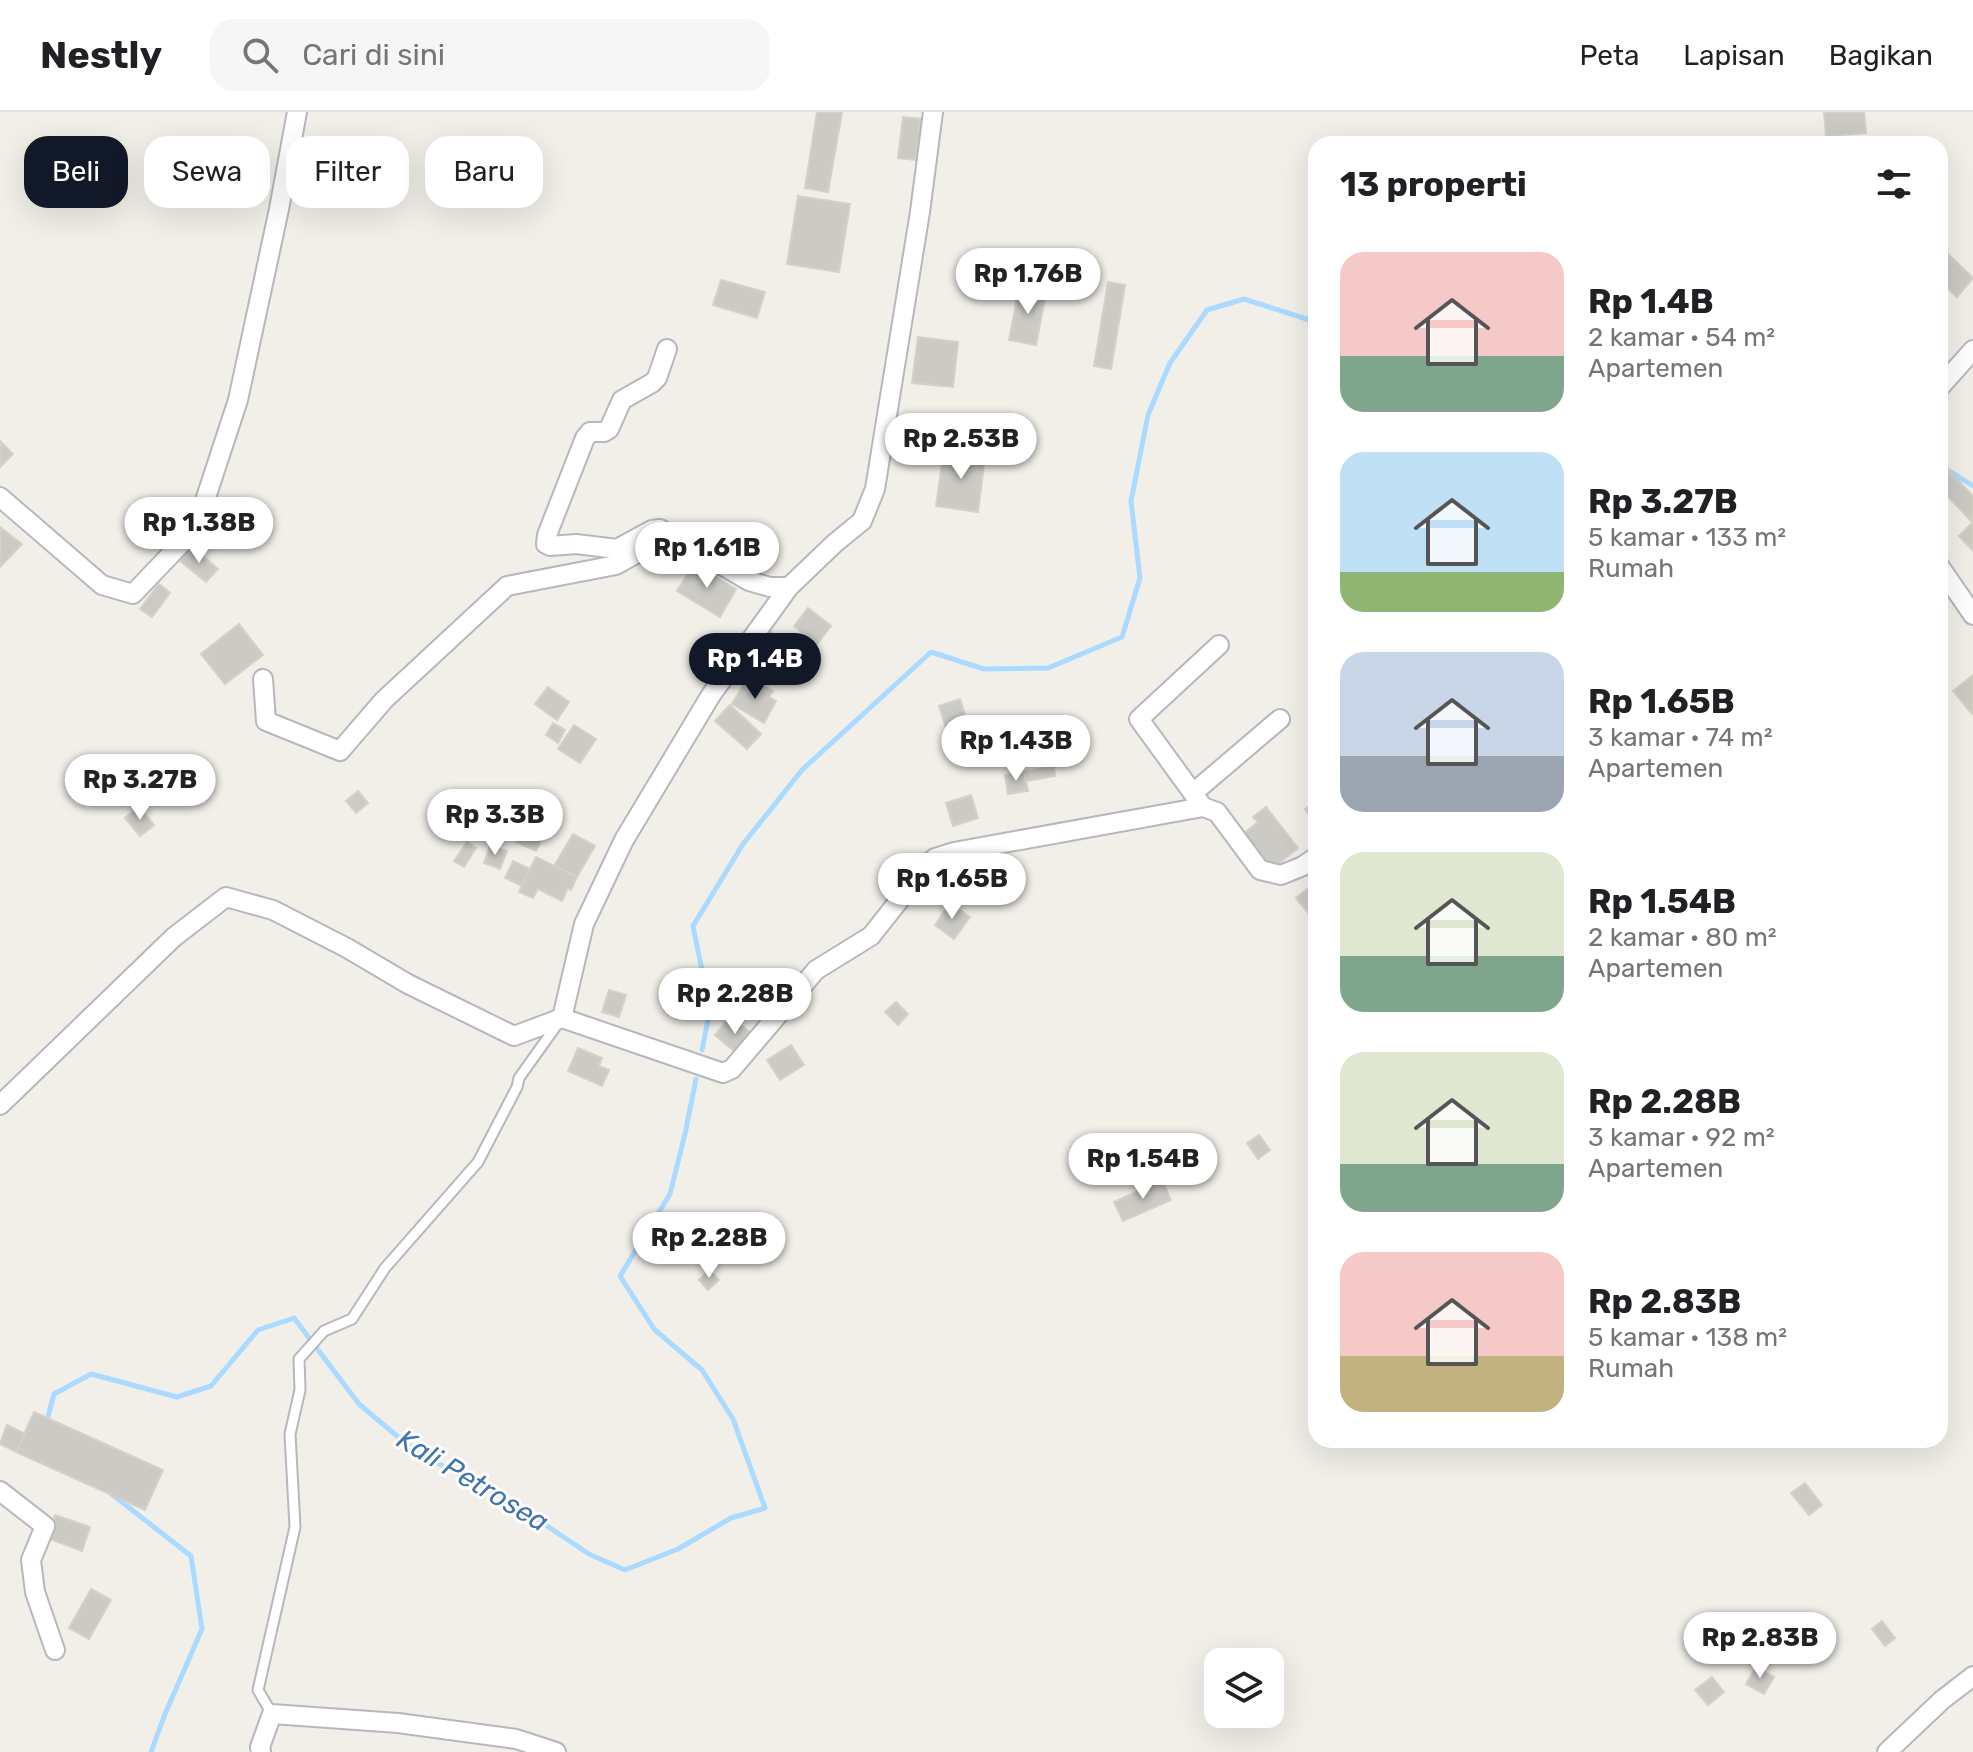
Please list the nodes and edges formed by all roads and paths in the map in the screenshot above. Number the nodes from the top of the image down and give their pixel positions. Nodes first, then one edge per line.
1 (297, 112) edge
2 (933, 112) edge
3 (667, 349) dead end
4 (1973, 350) edge
5 (1948, 378) edge
6 (0, 497) edge
7 (670, 535) junction
8 (1948, 579) edge
9 (789, 587) junction
10 (1973, 615) edge
11 (1219, 645) dead end
12 (263, 679) dead end
13 (1280, 719) dead end
14 (1198, 800) junction
15 (1308, 863) edge
16 (562, 1018) junction
17 (0, 1105) edge
18 (0, 1491) edge
19 (55, 1650) dead end
20 (1973, 1676) edge
21 (272, 1714) junction
22 (261, 1752) edge
23 (556, 1752) edge
24 (1887, 1752) edge

1 - 6 street
2 - 9 street
3 - 7 street
4 - 5 street
7 - 9 street
7 - 12 street
8 - 10 street
9 - 16 street
11 - 14 street
13 - 14 street
14 - 15 street
14 - 16 street
16 - 17 street
16 - 21 lane
18 - 19 street
20 - 24 street
21 - 22 street
21 - 23 street

